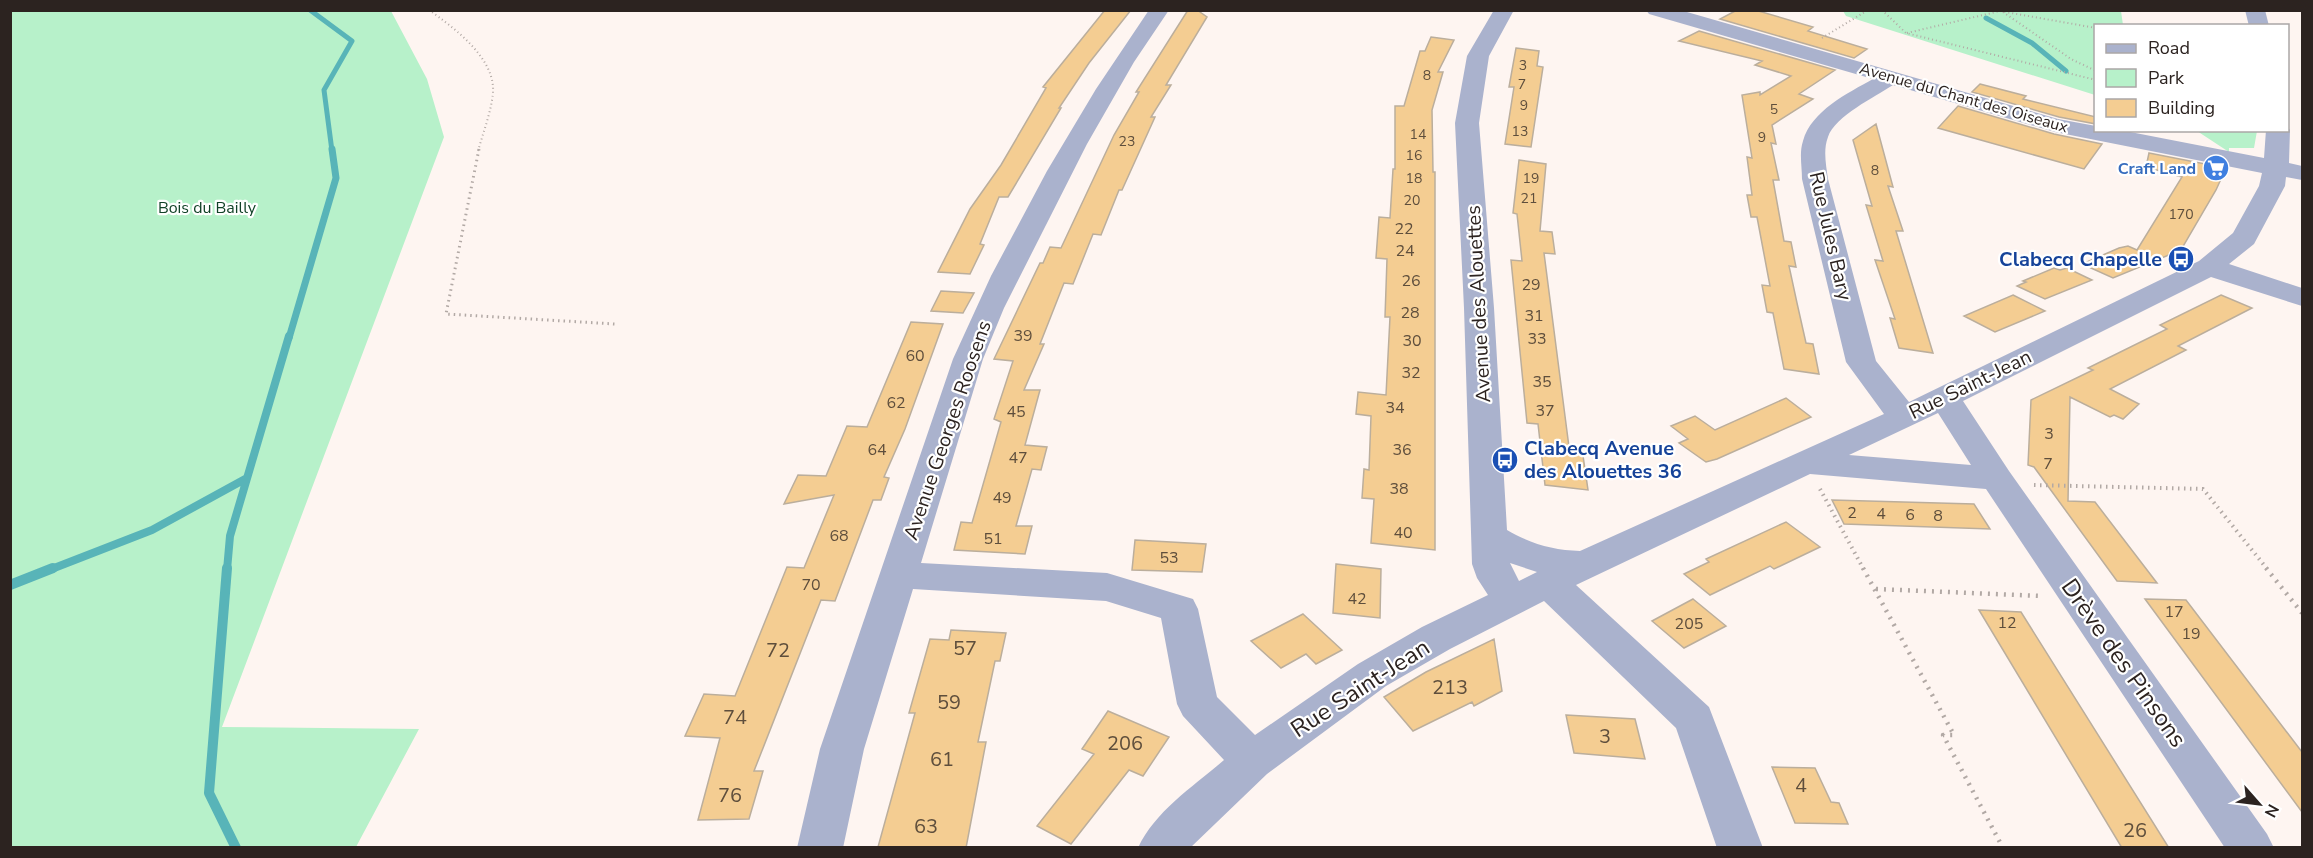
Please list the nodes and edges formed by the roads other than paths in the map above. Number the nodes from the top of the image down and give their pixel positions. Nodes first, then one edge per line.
1 (1159, 10) edge
2 (1504, 10) edge
3 (1656, 10) edge
4 (1890, 77) junction
5 (2279, 132) edge
6 (2289, 171) edge
7 (2209, 267) junction
8 (2302, 297) edge
9 (1944, 396) junction
10 (1904, 417) junction
11 (1806, 462) junction
12 (1999, 482) junction
13 (1490, 535) junction
14 (1584, 565) junction
15 (898, 575) junction
16 (1548, 582) junction
17 (1512, 600) junction
18 (1252, 761) junction
19 (820, 848) edge
20 (1161, 848) edge
21 (1740, 848) edge
22 (2251, 848) edge

1 - 15 street, Avenue Georges Roosens
2 - 13 street, Avenue des Alouettes
3 - 4 street, Avenue du Chant des Oiseaux
4 - 6 street, Avenue du Chant des Oiseaux
4 - 10 street, Rue Jules Bary
5 - 6 street, Rue Saint-Jean
6 - 7 street, Rue Saint-Jean
7 - 8 street
7 - 9 street, Rue Saint-Jean
9 - 10 street, Rue Saint-Jean
9 - 12 street, Drève des Pinsons
10 - 11 street, Rue Saint-Jean
11 - 12 street
11 - 14 street, Rue Saint-Jean
12 - 22 street, Drève des Pinsons
13 - 14 street, Rue Saint-Jean
13 - 17 street, Avenue des Alouettes
14 - 16 street, Rue Saint-Jean
15 - 18 street
15 - 19 street, Avenue Georges Roosens
16 - 17 street, Rue Saint-Jean
16 - 21 street
17 - 18 street, Rue Saint-Jean
18 - 20 street, Rue Saint-Jean

